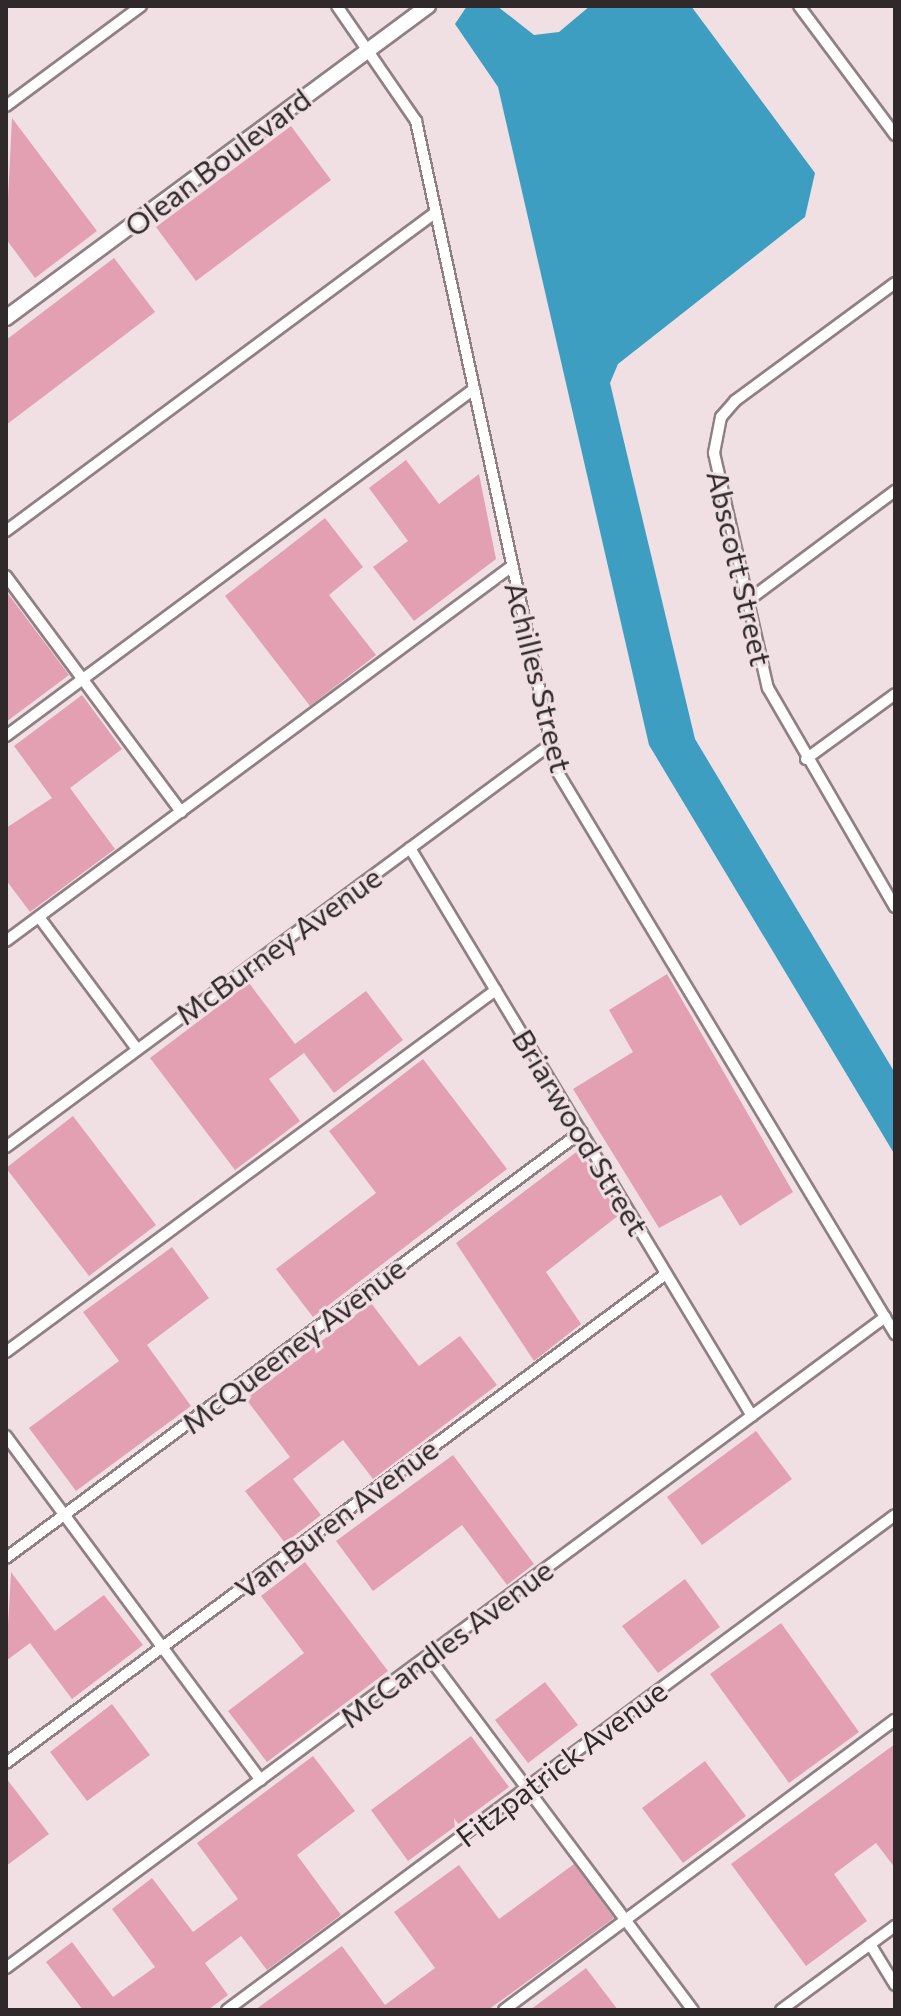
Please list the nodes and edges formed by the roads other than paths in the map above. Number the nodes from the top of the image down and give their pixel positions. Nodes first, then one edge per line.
1 (141, 6) edge
2 (337, 6) edge
3 (428, 6) edge
4 (799, 6) edge
5 (369, 49) junction
6 (6, 106) edge
7 (895, 135) edge
8 (436, 212) junction
9 (895, 283) edge
10 (6, 318) edge
11 (474, 389) junction
12 (895, 491) edge
13 (6, 531) edge
14 (512, 566) junction
15 (6, 576) edge
16 (746, 602) junction
17 (83, 679) junction
18 (895, 694) edge
19 (6, 736) edge
20 (551, 744) junction
21 (806, 759) junction
22 (181, 812) junction
23 (410, 848) junction
24 (895, 880) edge
25 (884, 888) junction
26 (895, 907) edge
27 (39, 917) junction
28 (6, 941) edge
29 (496, 990) junction
30 (137, 1049) junction
31 (581, 1132) junction
32 (6, 1147) edge
33 (666, 1274) junction
34 (885, 1317) junction
35 (895, 1334) edge
36 (6, 1352) edge
37 (752, 1416) junction
38 (6, 1436) edge
39 (64, 1514) junction
40 (895, 1515) edge
41 (6, 1558) edge
42 (162, 1647) junction
43 (428, 1656) junction
44 (895, 1720) edge
45 (6, 1763) edge
46 (261, 1780) junction
47 (527, 1788) junction
48 (626, 1920) junction
49 (895, 1926) edge
50 (870, 1944) junction
51 (6, 1968) edge
52 (895, 1985) edge
53 (227, 2010) edge
54 (504, 2010) edge
55 (693, 2010) edge
56 (781, 2010) edge

1 - 6 street
2 - 5 street, Achilles Street
3 - 5 street, Olean Boulevard
4 - 7 street
5 - 8 street, Achilles Street
5 - 10 street, Olean Boulevard
8 - 11 street, Achilles Street
8 - 13 street
9 - 16 street, Abscott Street
11 - 14 street, Achilles Street
11 - 17 street
12 - 16 street
14 - 20 street, Achilles Street
14 - 22 street
15 - 17 street
16 - 21 street, Abscott Street
17 - 19 street
17 - 22 street
18 - 21 street
20 - 23 street, McBurney Avenue
20 - 34 street, Achilles Street
21 - 25 street, Abscott Street
22 - 27 street
23 - 29 street, Briarwood Street
23 - 30 street, McBurney Avenue
24 - 25 street
25 - 26 street, Abscott Street
27 - 28 street
27 - 30 street
29 - 31 street, Briarwood Street
29 - 36 street
30 - 32 street, McBurney Avenue
31 - 33 street, Briarwood Street
31 - 39 street, McQueeney Avenue
33 - 37 street, Briarwood Street
33 - 42 street, Van Buren Avenue
34 - 35 street, Achilles Street
34 - 37 street, McCandles Avenue
37 - 43 street, McCandles Avenue
38 - 39 street
39 - 41 street, McQueeney Avenue
39 - 42 street
40 - 47 street, Fitzpatrick Avenue
42 - 45 street, Van Buren Avenue
42 - 46 street
43 - 46 street, McCandles Avenue
43 - 47 street
44 - 48 street
46 - 51 street, McCandles Avenue
47 - 48 street
47 - 53 street, Fitzpatrick Avenue
48 - 54 street
48 - 55 street
49 - 50 street
50 - 52 street
50 - 56 street

